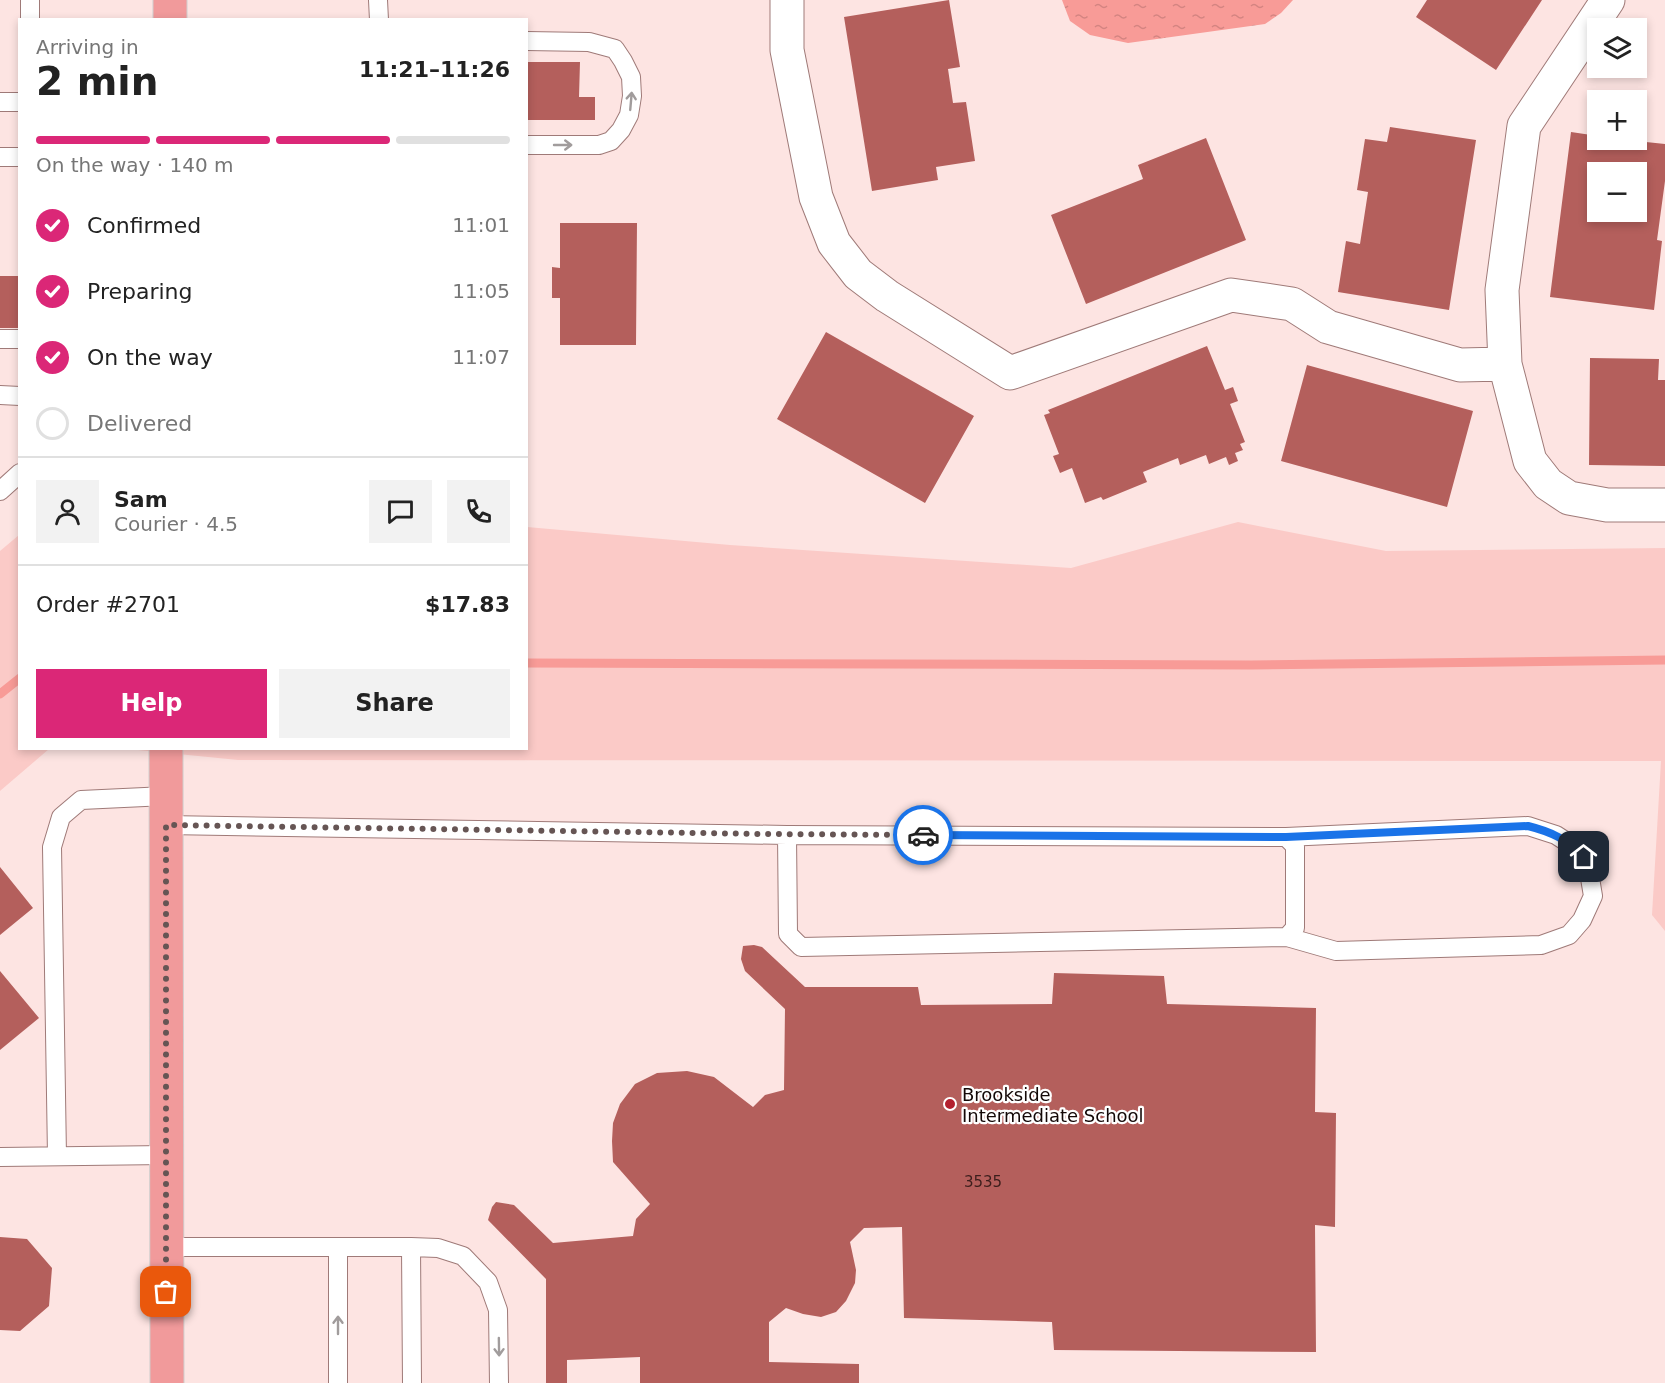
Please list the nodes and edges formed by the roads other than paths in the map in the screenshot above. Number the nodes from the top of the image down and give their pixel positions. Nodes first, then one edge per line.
1 (30, 0) edge
2 (170, 0) edge
3 (378, 0) edge
4 (787, 0) edge
5 (1608, 0) edge
6 (30, 18) edge
7 (170, 18) edge
8 (378, 18) edge
9 (528, 40) edge
10 (0, 102) edge
11 (18, 102) edge
12 (528, 145) edge
13 (0, 157) edge
14 (18, 157) edge
15 (0, 339) edge
16 (18, 339) edge
17 (1505, 364) junction
18 (0, 395) edge
19 (18, 396) edge
20 (18, 475) edge
21 (0, 491) edge
22 (1665, 505) edge
23 (166, 750) edge
24 (166, 810) junction
25 (787, 835) junction
26 (1286, 837) junction
27 (1287, 937) junction
28 (166, 1155) junction
29 (57, 1156) junction
30 (0, 1157) edge
31 (166, 1247) junction
32 (338, 1247) junction
33 (411, 1247) junction
34 (166, 1383) edge
35 (338, 1383) edge
36 (412, 1383) edge
37 (499, 1383) edge

1 - 6 lane
2 - 7 main road
3 - 8 lane
4 - 17 street
5 - 17 street
12 -> 9 lane
10 - 11 lane
13 - 14 lane
15 - 16 lane
17 - 22 street
18 - 19 lane
20 - 21 lane
23 - 24 main road
24 - 25 lane
24 - 28 main road
24 - 29 lane
25 - 26 lane
25 - 27 lane
26 - 27 lane
26 - 27 lane
28 - 29 lane
28 - 31 main road
29 - 30 lane
31 - 32 lane
31 - 34 main road
32 - 33 lane
35 -> 32 lane
33 - 36 lane
33 -> 37 lane

